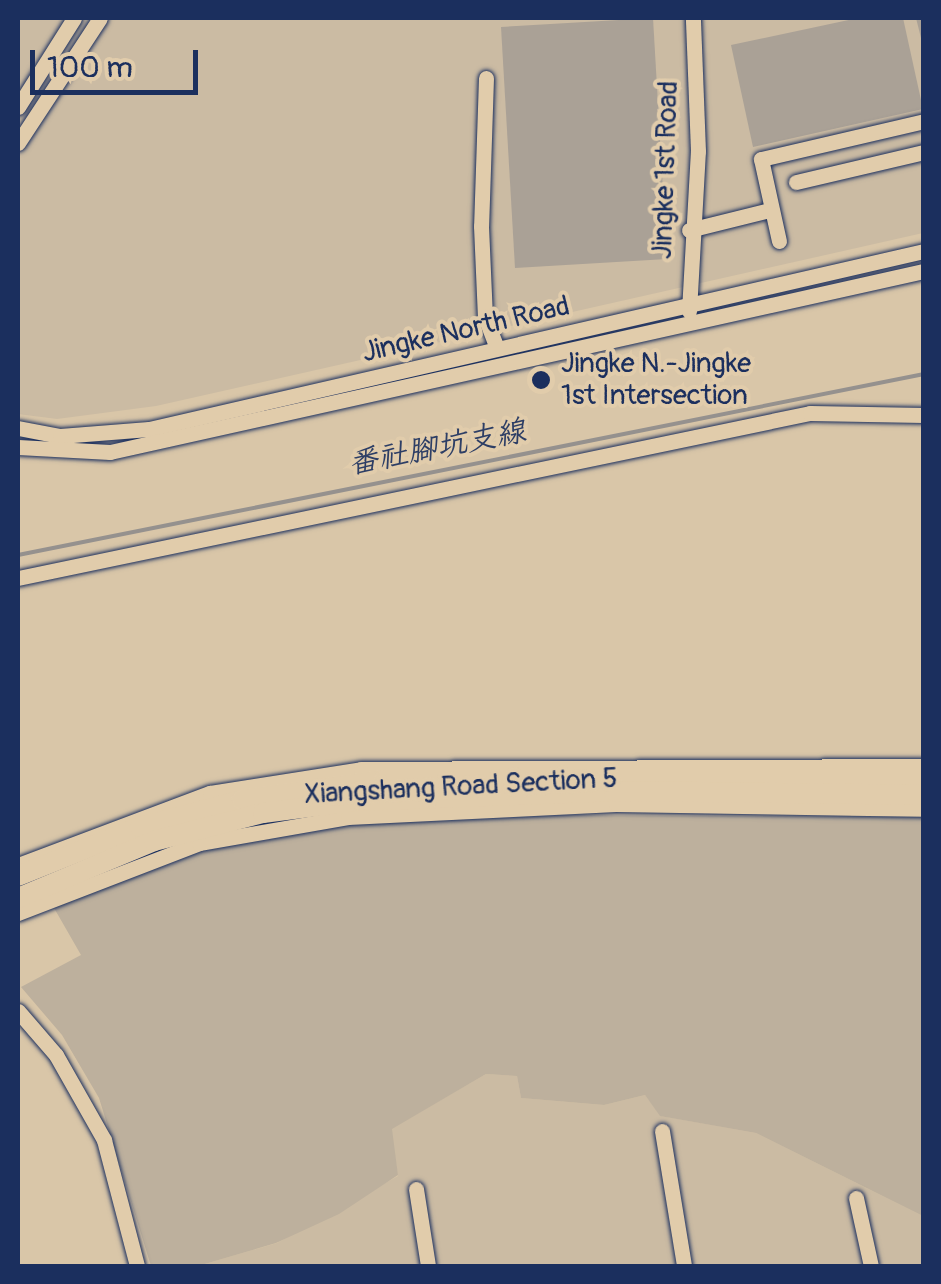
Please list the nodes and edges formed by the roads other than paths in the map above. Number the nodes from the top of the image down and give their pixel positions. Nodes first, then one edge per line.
1 (74, 18) edge
2 (100, 18) edge
3 (693, 18) edge
4 (486, 78) dead end
5 (18, 107) edge
6 (924, 122) edge
7 (18, 143) edge
8 (924, 152) edge
9 (796, 182) dead end
10 (770, 210) junction
11 (689, 230) junction
12 (780, 241) dead end
13 (924, 250) edge
14 (924, 271) edge
15 (687, 303) junction
16 (692, 324) junction
17 (496, 346) junction
18 (924, 415) edge
19 (18, 428) edge
20 (18, 448) edge
21 (18, 578) edge
22 (924, 766) edge
23 (924, 776) edge
24 (924, 795) edge
25 (924, 809) edge
26 (18, 865) edge
27 (18, 876) edge
28 (18, 898) edge
29 (18, 914) edge
30 (18, 1011) edge
31 (662, 1132) dead end
32 (416, 1190) dead end
33 (856, 1198) dead end
34 (137, 1266) edge
35 (428, 1266) edge
36 (684, 1266) edge
37 (871, 1266) edge

1 - 5 street
2 - 7 street
3 - 11 street, Jingke 1st Road
4 - 17 street
6 - 10 street
8 - 9 street
10 - 11 street
10 - 12 street
11 - 15 street, Jingke 1st Road
13 - 15 street, Jingke North Road
14 - 16 street, Jingke North Road
15 - 16 street, Jingke 1st Road
15 - 17 street, Jingke North Road
16 - 20 street, Jingke North Road
17 - 19 street, Jingke North Road
18 - 21 street
22 - 26 street, Xiangshang Road Section 5
23 - 27 main road, Xiangshang Road Section 5
24 - 28 main road, Xiangshang Road Section 5
25 - 29 street, Xiangshang Road Section 5
30 - 34 street
31 - 36 street
32 - 35 street
33 - 37 street

